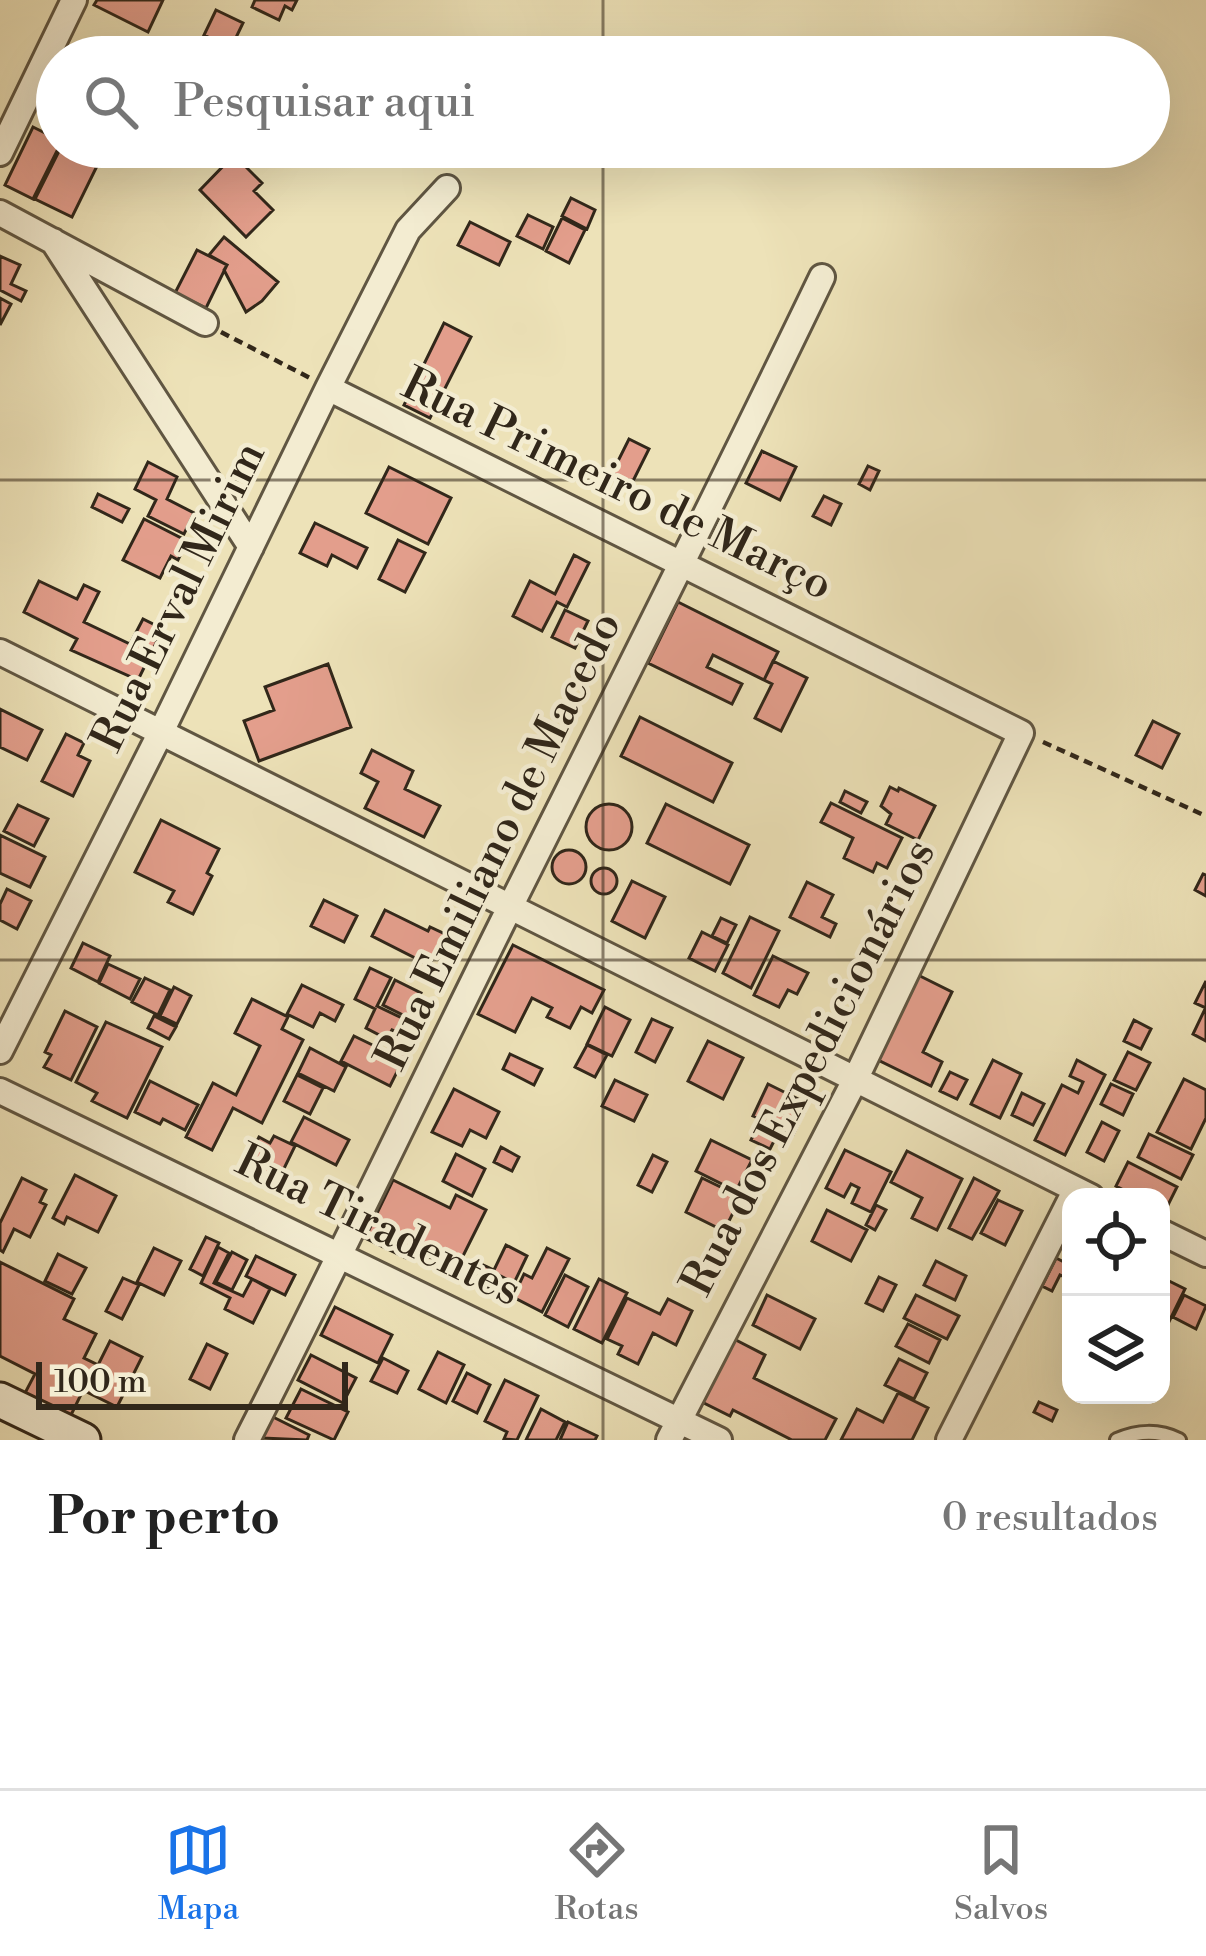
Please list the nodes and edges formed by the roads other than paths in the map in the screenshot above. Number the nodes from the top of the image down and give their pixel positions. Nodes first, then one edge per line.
1 (74, 0) edge
2 (57, 36) edge
3 (36, 79) edge
4 (0, 153) edge
5 (447, 188) dead end
6 (0, 213) edge
7 (53, 241) junction
8 (822, 277) dead end
9 (206, 323) road end
10 (328, 388) junction
11 (251, 547) junction
12 (683, 565) junction
13 (0, 652) edge
14 (161, 732) junction
15 (1021, 733) joint
16 (510, 907) junction
17 (0, 1051) edge
18 (855, 1080) junction
19 (0, 1090) edge
20 (1063, 1188) edge
21 (1062, 1226) edge
22 (1170, 1234) edge
23 (1202, 1243) edge
24 (341, 1255) junction
25 (0, 1400) edge
26 (674, 1429) edge
27 (83, 1440) edge
28 (247, 1440) edge
29 (719, 1440) edge
30 (950, 1440) edge
31 (1117, 1440) edge
32 (1179, 1440) edge

1 - 2 street
3 - 4 street
5 - 10 street, Rua Erval Mirim
6 - 7 street
7 - 9 street
7 - 11 street
8 - 12 street, Rua Emiliano de Macedo
10 - 11 street, Rua Erval Mirim
10 - 12 street, Rua Primeiro de Março
11 - 14 street, Rua Erval Mirim
12 - 15 street, Rua Primeiro de Março
12 - 16 street, Rua Emiliano de Macedo
13 - 14 street
14 - 16 street
14 - 17 street, Rua Erval Mirim
15 - 18 street, Rua dos Expedicionários
16 - 18 street
16 - 24 street, Rua Emiliano de Macedo
18 - 20 street
18 - 26 street, Rua dos Expedicionários
19 - 24 street, Rua Tiradentes
21 - 30 street
22 - 23 street
24 - 26 street, Rua Tiradentes
24 - 28 street, Rua Emiliano de Macedo
25 - 27 main road
26 - 29 street, Rua Tiradentes
31 - 32 lane

